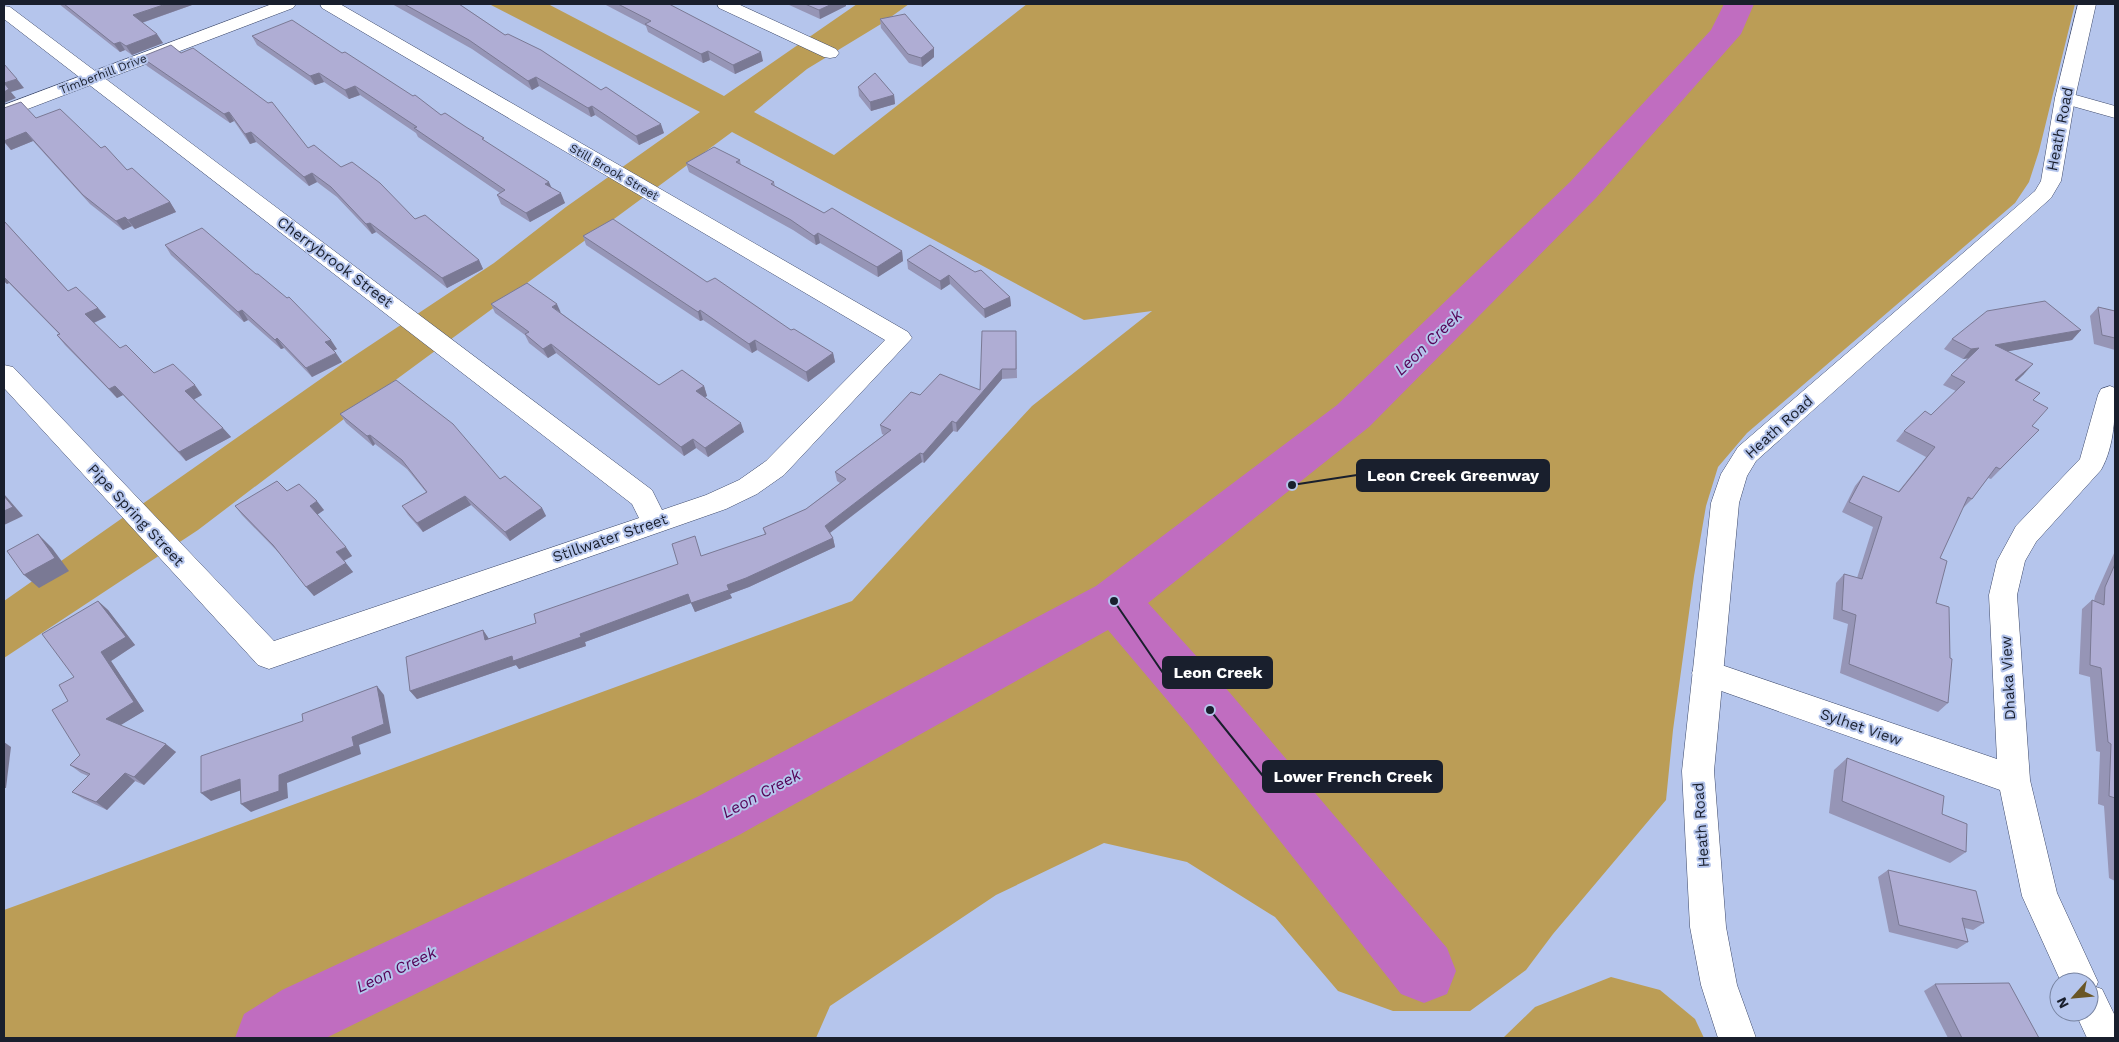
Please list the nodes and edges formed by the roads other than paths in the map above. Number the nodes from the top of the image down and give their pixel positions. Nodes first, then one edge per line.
1 (287, 4) edge
2 (328, 4) edge
3 (725, 4) edge
4 (2087, 4) edge
5 (4, 11) edge
6 (830, 52) dead end
7 (92, 78) junction
8 (2066, 98) junction
9 (4, 112) edge
10 (2115, 112) edge
11 (900, 338) joint
12 (4, 373) edge
13 (2110, 395) dead end
14 (656, 523) junction
15 (269, 656) joint
16 (1707, 673) junction
17 (2014, 780) junction
18 (2075, 972) edge
19 (2098, 1022) edge
20 (1737, 1038) edge
21 (2106, 1038) edge

1 - 7 street, Timberhill Drive
2 - 11 street, Still Brook Street
3 - 6 street
4 - 8 street, Heath Road
5 - 7 street, Cherrybrook Street
7 - 9 street, Timberhill Drive
7 - 14 street, Cherrybrook Street
8 - 10 street
8 - 16 street, Heath Road
11 - 14 street, Stillwater Street
12 - 15 street, Pipe Spring Street
13 - 17 street, Dhaka View
14 - 15 street, Stillwater Street
16 - 17 street, Sylhet View
16 - 20 street, Heath Road
17 - 18 street, Dhaka View
19 - 21 street

